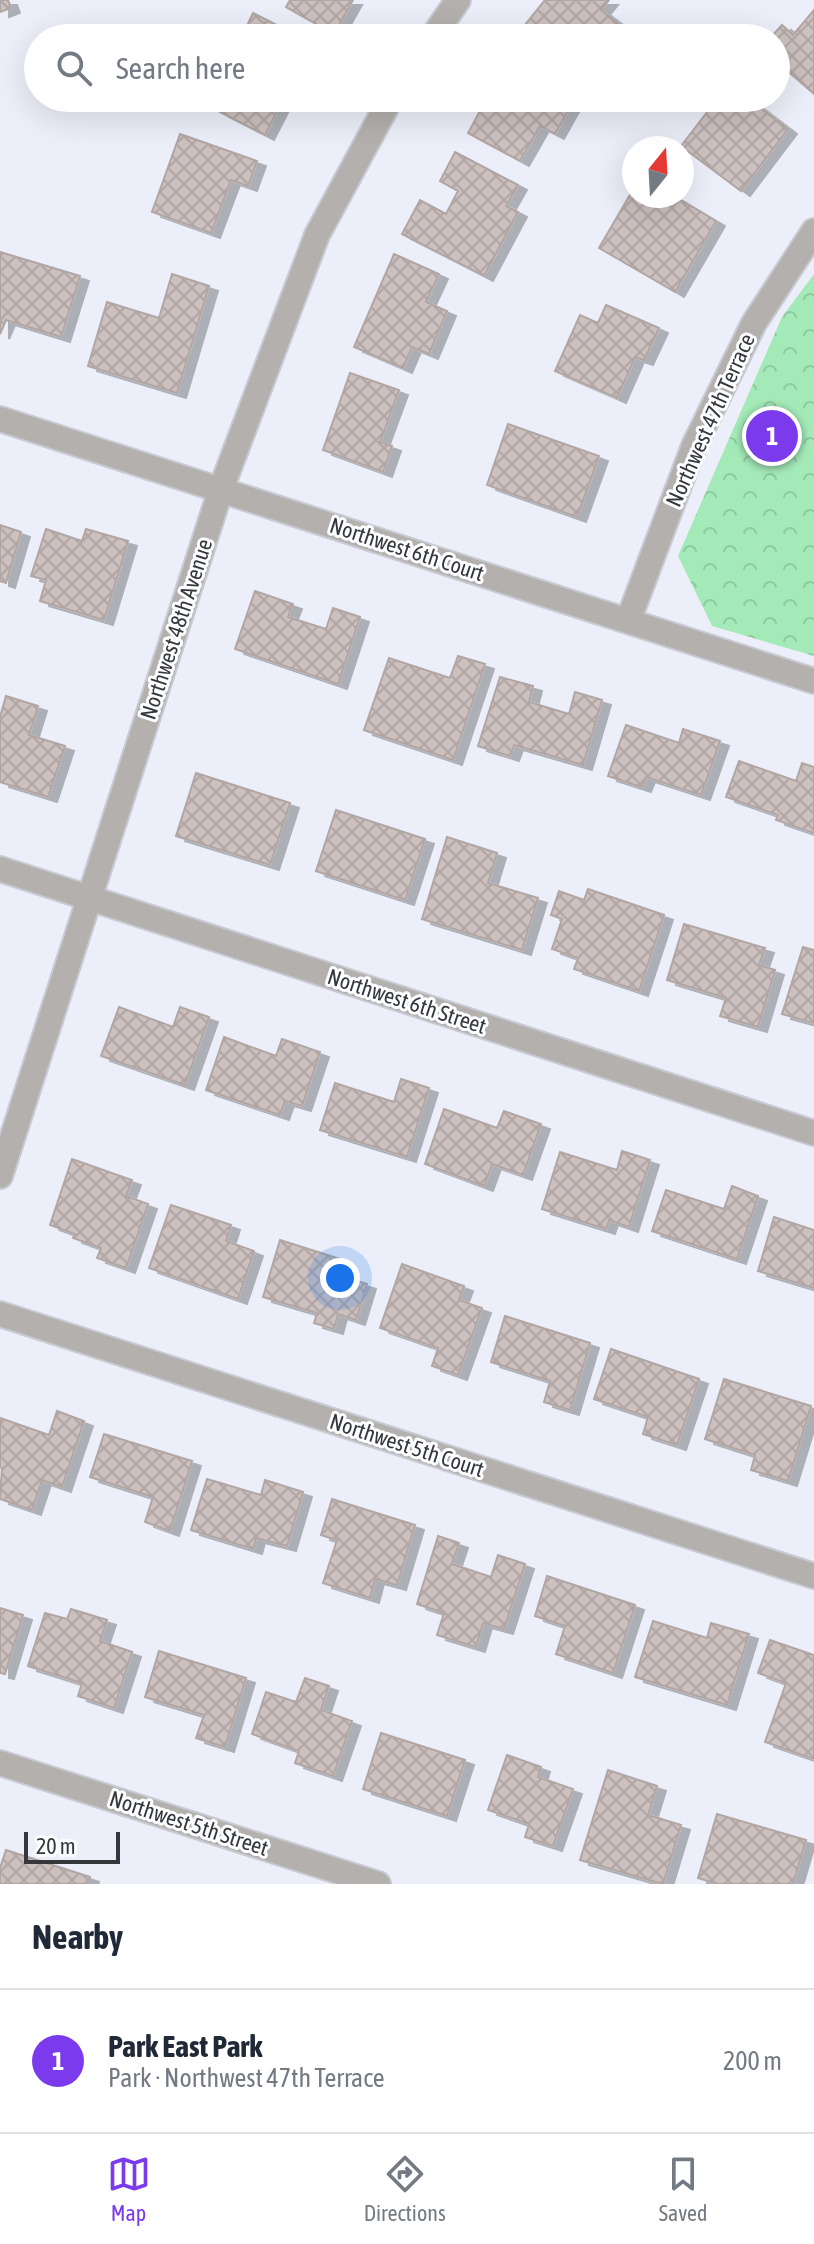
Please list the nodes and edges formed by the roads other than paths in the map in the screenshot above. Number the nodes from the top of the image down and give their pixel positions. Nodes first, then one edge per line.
1 (458, 0) edge
2 (442, 24) edge
3 (383, 112) edge
4 (814, 231) edge
5 (0, 419) edge
6 (221, 489) junction
7 (628, 621) junction
8 (814, 681) edge
9 (0, 869) edge
10 (90, 898) junction
11 (814, 1133) edge
12 (0, 1176) edge
13 (0, 1314) edge
14 (814, 1576) edge
15 (0, 1763) edge
16 (378, 1884) edge

1 - 2 street
3 - 6 street, Northwest 48th Avenue
4 - 7 street, Northwest 47th Terrace
5 - 6 street, Northwest 6th Court
6 - 7 street, Northwest 6th Court
6 - 10 street, Northwest 48th Avenue
7 - 8 street, Northwest 6th Court
9 - 10 street, Northwest 6th Street
10 - 11 street, Northwest 6th Street
10 - 12 street, Northwest 48th Avenue
13 - 14 street, Northwest 5th Court
15 - 16 street, Northwest 5th Street

